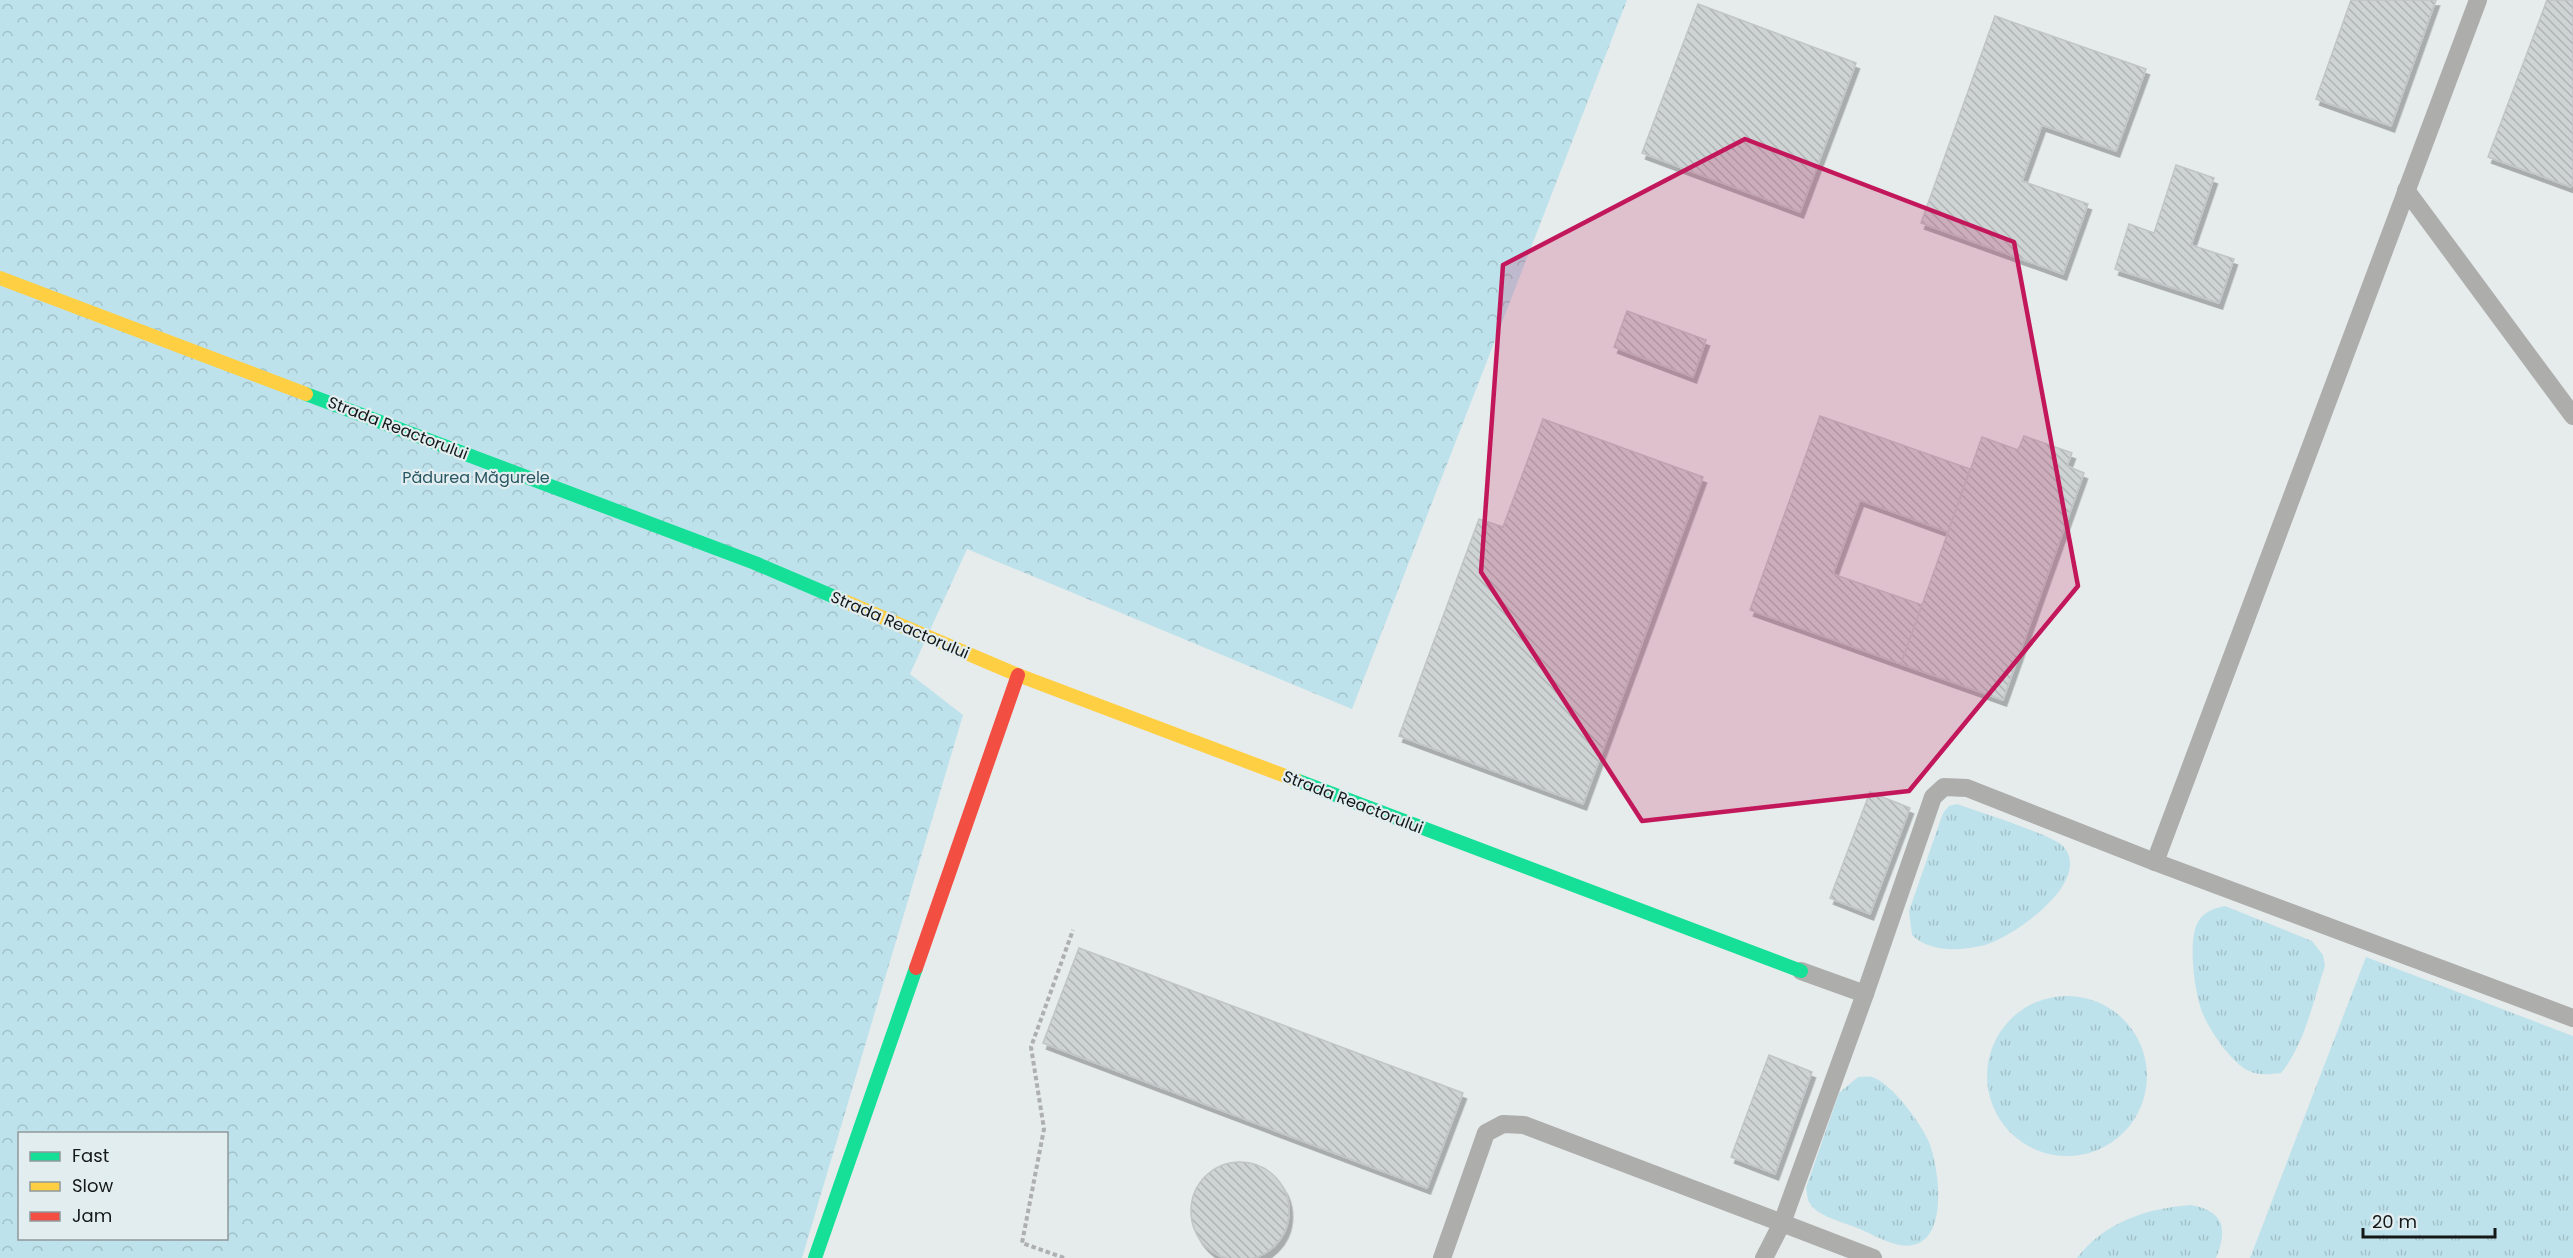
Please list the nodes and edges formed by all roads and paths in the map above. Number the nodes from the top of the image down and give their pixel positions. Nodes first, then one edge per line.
1 (2478, 0) edge
2 (2406, 190) junction
3 (0, 278) edge
4 (2573, 416) edge
5 (1018, 675) junction
6 (2155, 862) junction
7 (1073, 930) dead end
8 (1801, 971) joint
9 (1864, 994) junction
10 (2573, 1018) edge
11 (1782, 1223) junction
12 (815, 1258) edge
13 (1064, 1258) edge
14 (1442, 1258) edge
15 (1764, 1258) edge
16 (1872, 1258) edge

1 - 2 lane
2 - 4 lane
2 - 6 lane
3 - 5 street, Strada Reactorului
5 - 8 street, Strada Reactorului
5 - 12 street
6 - 9 lane
6 - 10 lane
7 - 13 path
8 - 9 lane
9 - 11 lane
11 - 14 lane
11 - 15 lane
11 - 16 lane

